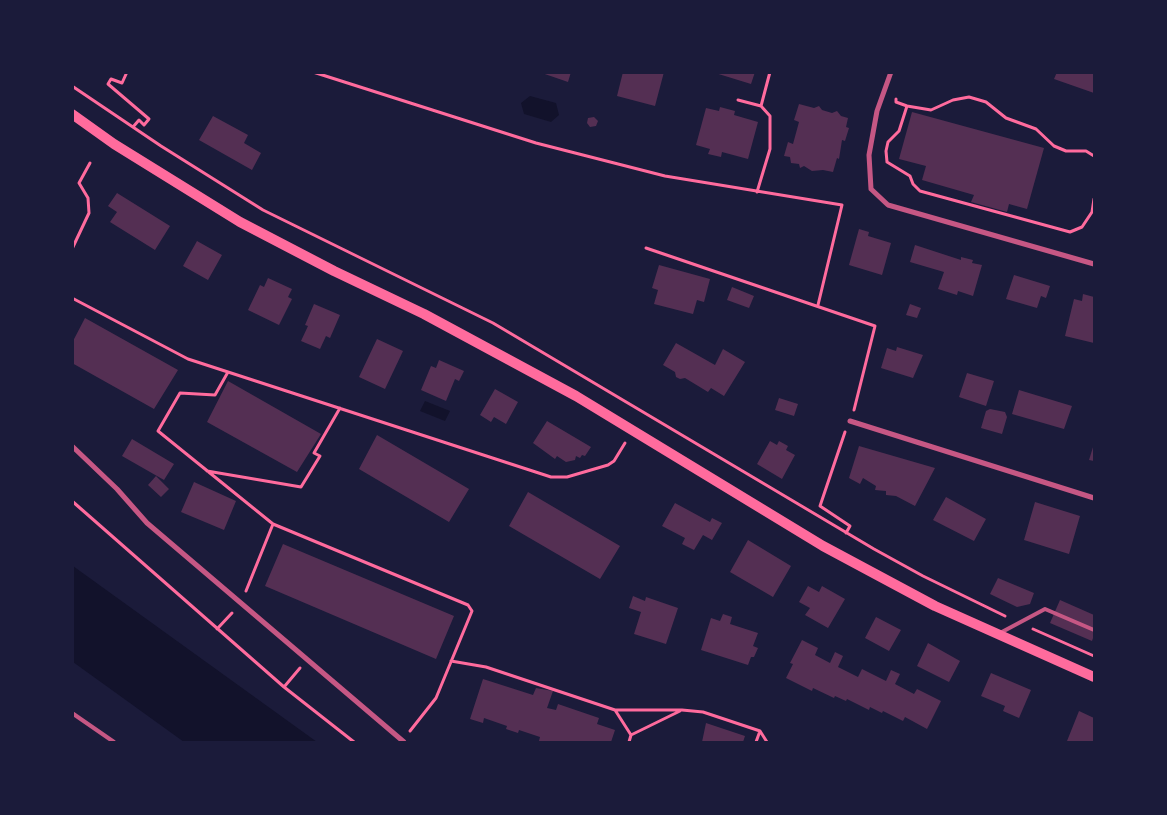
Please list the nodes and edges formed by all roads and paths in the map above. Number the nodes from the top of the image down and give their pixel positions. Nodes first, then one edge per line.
1 (127, 72) edge
2 (313, 72) edge
3 (770, 72) edge
4 (891, 72) edge
5 (896, 99) dead end
6 (738, 100) dead end
7 (761, 106) junction
8 (907, 106) junction
9 (72, 114) edge
10 (134, 127) dead end
11 (1094, 156) edge
12 (90, 163) dead end
13 (757, 192) junction
14 (1094, 199) edge
15 (646, 248) dead end
16 (72, 249) edge
17 (1094, 264) edge
18 (72, 298) edge
19 (818, 305) junction
20 (228, 372) junction
21 (340, 408) junction
22 (854, 410) dead end
23 (850, 421) dead end
24 (632, 431) junction
25 (846, 431) dead end
26 (72, 446) edge
27 (206, 470) junction
28 (1094, 498) edge
29 (72, 501) edge
30 (273, 524) junction
31 (846, 532) dead end
32 (240, 605) junction
33 (217, 629) junction
34 (1094, 630) edge
35 (998, 634) junction
36 (306, 661) junction
37 (451, 662) junction
38 (1094, 677) edge
39 (284, 687) junction
40 (615, 710) junction
41 (682, 710) junction
42 (72, 713) edge
43 (760, 731) junction
44 (631, 735) junction
45 (114, 742) edge
46 (354, 742) edge
47 (403, 742) edge
48 (629, 742) edge
49 (756, 742) edge
50 (766, 742) edge

1 - 10 path
2 - 13 path
3 - 7 path
4 - 17 street
5 - 8 path
6 - 7 path
7 - 13 path
8 - 11 path
8 - 14 path
9 - 24 main road
12 - 16 path
13 - 19 path
15 - 19 path
18 - 20 path
19 - 22 path
20 - 21 path
20 - 27 path
21 - 24 path
21 - 27 path
23 - 28 street
24 - 35 main road
25 - 31 path
26 - 32 street
27 - 30 path
29 - 33 path
30 - 32 path
30 - 37 path
32 - 33 path
32 - 36 street
33 - 39 path
34 - 35 lane
35 - 38 main road
36 - 39 path
36 - 47 street
37 - 40 path
37 - 47 path
39 - 46 path
40 - 41 path
40 - 44 path
41 - 43 path
41 - 44 path
42 - 45 lane
43 - 49 path
43 - 50 path
44 - 48 path

